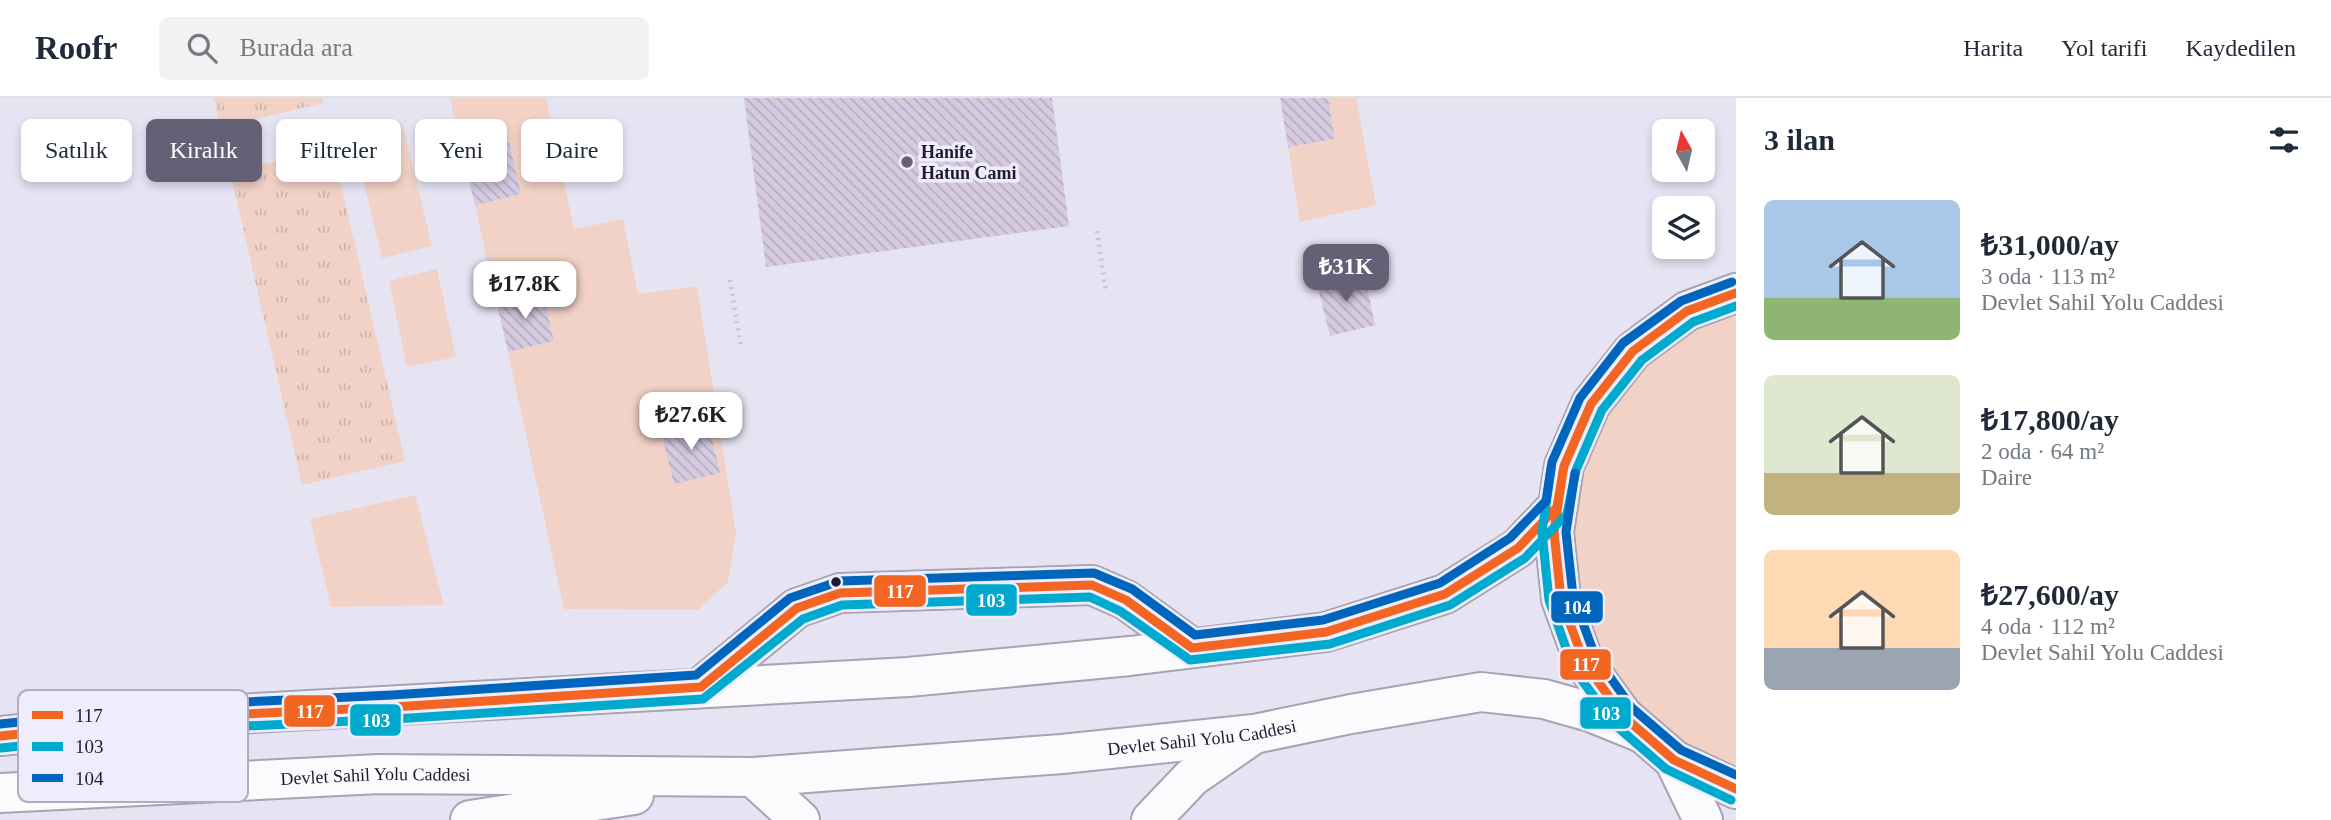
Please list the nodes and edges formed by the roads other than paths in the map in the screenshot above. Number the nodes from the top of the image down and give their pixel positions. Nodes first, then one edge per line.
1 (1736, 293) edge
2 (1558, 508) junction
3 (1192, 648) junction
4 (701, 687) junction
5 (248, 714) edge
6 (1642, 733) junction
7 (18, 734) edge
8 (1254, 734) junction
9 (0, 736) edge
10 (1674, 760) junction
11 (753, 777) junction
12 (248, 781) edge
13 (1736, 789) edge
14 (18, 792) edge
15 (0, 793) edge
16 (470, 820) edge
17 (800, 820) edge
18 (1151, 820) edge
19 (1703, 820) edge

1 - 2 main road, Devlet Sahil Yolu Caddesi
2 - 3 main road
2 - 6 main road, Devlet Sahil Yolu Caddesi
3 - 4 main road
3 - 4 main road
4 - 5 main road
6 - 8 main road, Devlet Sahil Yolu Caddesi
6 - 10 main road, Devlet Sahil Yolu Caddesi
7 - 9 main road
8 - 11 main road, Devlet Sahil Yolu Caddesi
8 - 18 main road
10 - 13 main road, Devlet Sahil Yolu Caddesi
10 - 19 main road, Devlet Sahil Yolu Caddesi
11 - 12 main road, Devlet Sahil Yolu Caddesi
11 - 16 main road, Devlet Sahil Yolu Caddesi
11 - 17 main road
14 - 15 main road, Devlet Sahil Yolu Caddesi

